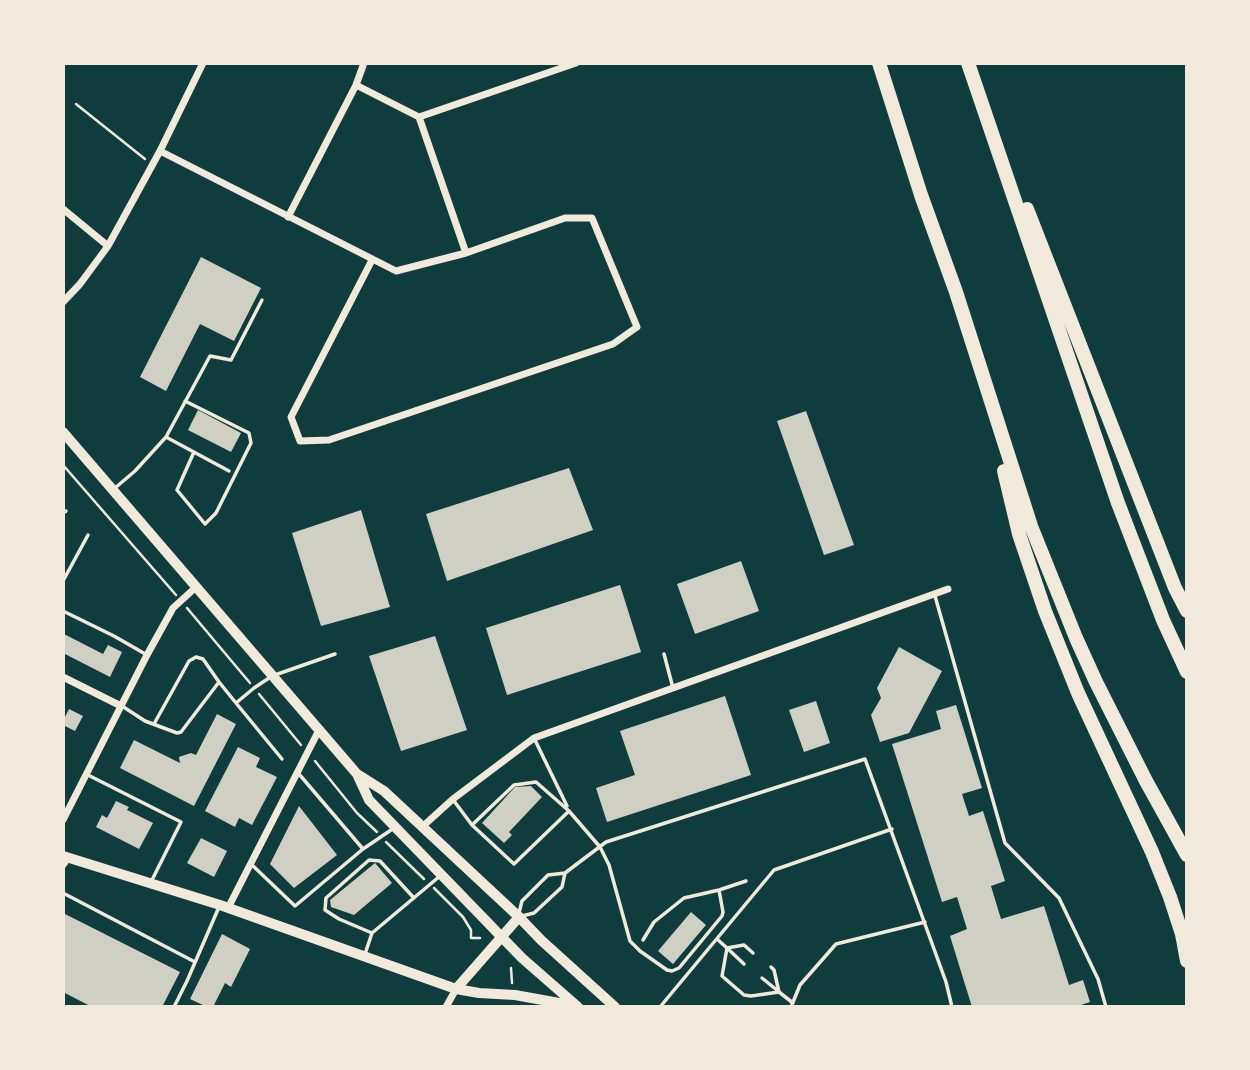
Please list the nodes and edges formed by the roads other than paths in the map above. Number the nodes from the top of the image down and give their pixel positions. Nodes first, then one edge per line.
1 (203, 63) edge
2 (364, 63) edge
3 (576, 63) edge
4 (879, 63) edge
5 (969, 63) edge
6 (356, 85) junction
7 (419, 117) junction
8 (160, 151) junction
9 (63, 209) edge
10 (288, 217) junction
11 (108, 246) junction
12 (466, 253) junction
13 (372, 261) junction
14 (262, 300) dead end
15 (63, 302) edge
16 (979, 367) junction
17 (185, 401) junction
18 (64, 436) edge
19 (166, 437) junction
20 (194, 452) junction
21 (229, 471) dead end
22 (113, 490) junction
23 (88, 535) dead end
24 (63, 581) edge
25 (195, 588) junction
26 (948, 589) dead end
27 (934, 594) junction
28 (63, 611) edge
29 (1187, 611) edge
30 (335, 654) dead end
31 (664, 654) dead end
32 (147, 655) junction
33 (1187, 672) edge
34 (272, 676) junction
35 (63, 677) edge
36 (219, 682) junction
37 (673, 688) junction
38 (236, 703) junction
39 (121, 706) junction
40 (154, 724) junction
41 (319, 730) junction
42 (534, 738) junction
43 (282, 759) dead end
44 (298, 772) junction
45 (86, 774) junction
46 (357, 774) junction
47 (453, 799) junction
48 (569, 811) junction
49 (63, 820) edge
50 (472, 825) junction
51 (396, 827) junction
52 (422, 827) junction
53 (892, 829) junction
54 (600, 847) junction
55 (363, 849) junction
56 (1187, 855) edge
57 (66, 857) edge
58 (251, 863) junction
59 (63, 868) edge
60 (565, 873) junction
61 (442, 875) junction
62 (746, 881) dead end
63 (150, 884) junction
64 (719, 890) junction
65 (63, 893) edge
66 (414, 898) junction
67 (224, 907) junction
68 (519, 917) junction
69 (925, 922) junction
70 (372, 933) junction
71 (501, 936) junction
72 (717, 939) junction
73 (643, 940) dead end
74 (727, 948) junction
75 (753, 953) dead end
76 (364, 957) junction
77 (1187, 961) edge
78 (195, 962) junction
79 (744, 964) dead end
80 (771, 967) dead end
81 (762, 978) dead end
82 (456, 989) junction
83 (779, 992) junction
84 (792, 1005) edge
85 (174, 1007) edge
86 (446, 1007) edge
87 (567, 1007) edge
88 (579, 1007) edge
89 (615, 1007) edge
90 (660, 1007) edge
91 (952, 1007) edge
92 (1106, 1007) edge

1 - 8 street
2 - 6 street
3 - 7 street
4 - 16 highway
5 - 29 highway
5 - 33 highway
6 - 7 street
6 - 10 street
7 - 12 street
8 - 10 street
8 - 11 street
9 - 11 street
10 - 13 street
11 - 15 street
12 - 13 street
12 - 13 street
14 - 17 lane
16 - 56 highway
16 - 77 highway
17 - 19 lane
17 - 20 lane
18 - 22 main road
19 - 20 lane
19 - 22 lane
20 - 21 lane
22 - 25 main road
23 - 24 lane
25 - 32 street
25 - 34 main road
26 - 27 street
27 - 37 street
27 - 92 lane
28 - 32 lane
30 - 34 lane
31 - 37 lane
32 - 39 street
34 - 38 lane
34 - 41 main road
35 - 39 street
36 - 38 lane
36 - 40 lane
36 - 40 lane
37 - 42 street
38 - 43 lane
39 - 40 lane
39 - 45 street
41 - 44 street
41 - 46 main road
42 - 47 street
42 - 48 lane
44 - 55 lane
44 - 58 street
45 - 49 street
45 - 63 lane
46 - 51 main road
46 - 52 main road
47 - 50 lane
47 - 52 street
48 - 50 lane
48 - 50 lane
48 - 54 lane
51 - 55 lane
51 - 61 main road
52 - 68 main road
53 - 54 lane
53 - 69 lane
53 - 72 lane
54 - 60 lane
54 - 64 lane
55 - 58 lane
57 - 59 lane
57 - 63 street
58 - 67 street
60 - 68 lane
60 - 68 lane
61 - 66 lane
61 - 71 main road
62 - 64 lane
63 - 67 street
64 - 73 lane
65 - 78 lane
66 - 70 lane
66 - 70 lane
67 - 76 street
67 - 78 lane
68 - 71 street
68 - 89 main road
69 - 84 lane
69 - 91 lane
70 - 76 lane
71 - 82 street
71 - 88 main road
72 - 74 lane
72 - 90 lane
74 - 75 lane
74 - 79 lane
74 - 83 lane
76 - 82 street
78 - 85 lane
80 - 83 lane
81 - 83 lane
82 - 86 street
82 - 87 main road
83 - 84 lane

